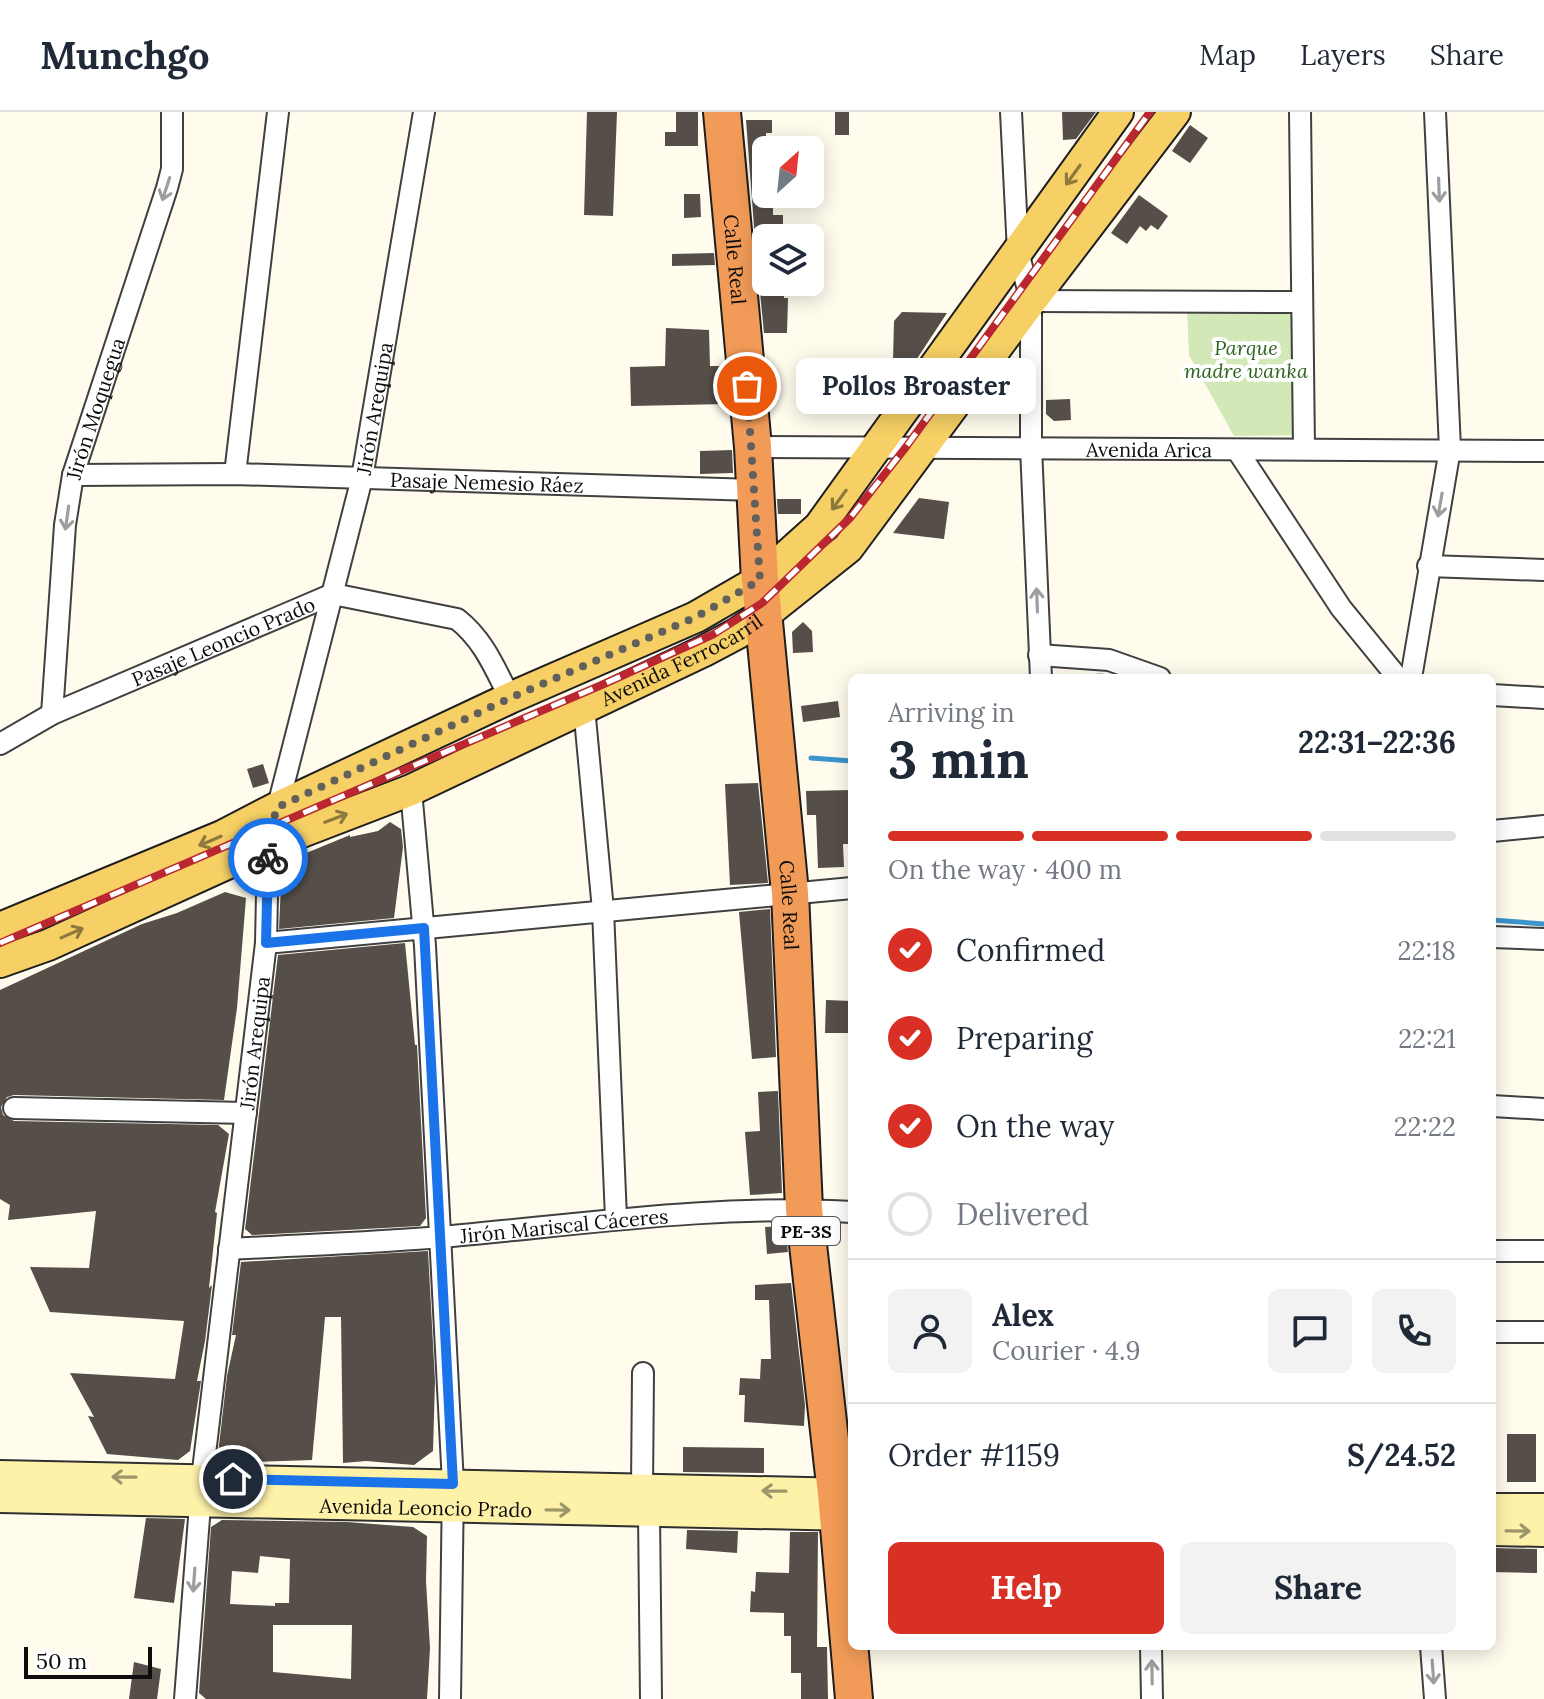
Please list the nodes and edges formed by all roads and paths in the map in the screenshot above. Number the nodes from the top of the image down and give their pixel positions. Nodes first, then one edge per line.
1 (172, 112) edge
2 (278, 112) edge
3 (424, 112) edge
4 (722, 112) edge
5 (1011, 112) edge
6 (1118, 112) edge
7 (1175, 112) edge
8 (1300, 112) edge
9 (1435, 112) edge
10 (1018, 252) junction
11 (1031, 301) junction
12 (1302, 302) junction
13 (879, 446) junction
14 (753, 447) junction
15 (925, 447) junction
16 (1031, 447) junction
17 (1304, 448) junction
18 (1450, 449) junction
19 (1237, 450) junction
20 (1544, 451) edge
21 (235, 474) junction
22 (73, 475) junction
23 (362, 478) junction
24 (755, 490) junction
25 (1428, 566) junction
26 (1544, 570) edge
27 (333, 594) junction
28 (762, 597) junction
29 (1039, 655) junction
30 (1041, 674) edge
31 (1149, 674) edge
32 (1395, 674) edge
33 (1412, 674) edge
34 (1496, 695) edge
35 (510, 698) junction
36 (1544, 698) edge
37 (584, 707) junction
38 (52, 714) junction
39 (0, 744) edge
40 (411, 790) junction
41 (276, 808) junction
42 (1544, 826) edge
43 (1496, 831) edge
44 (268, 845) junction
45 (848, 888) edge
46 (790, 893) junction
47 (603, 910) junction
48 (1, 925) edge
49 (424, 928) junction
50 (1496, 937) edge
51 (1544, 939) edge
52 (266, 943) junction
53 (0, 962) edge
54 (1496, 1106) edge
55 (14, 1108) dead end
56 (1544, 1109) edge
57 (246, 1113) junction
58 (804, 1209) junction
59 (848, 1212) edge
60 (616, 1218) junction
61 (440, 1237) junction
62 (229, 1249) junction
63 (1496, 1251) edge
64 (1544, 1251) edge
65 (1496, 1332) edge
66 (1544, 1332) edge
67 (643, 1373) dead end
68 (0, 1475) edge
69 (68, 1488) junction
70 (201, 1491) junction
71 (454, 1496) junction
72 (0, 1498) edge
73 (646, 1500) junction
74 (844, 1505) edge
75 (1496, 1508) edge
76 (1544, 1508) edge
77 (1496, 1531) edge
78 (1544, 1532) edge
79 (848, 1583) edge
80 (851, 1650) edge
81 (1151, 1650) edge
82 (1431, 1650) edge
83 (185, 1699) edge
84 (450, 1699) edge
85 (651, 1699) edge
86 (854, 1699) edge
87 (1152, 1699) edge
88 (1435, 1699) edge

1 -> 22 street, Jirón Moquegua
2 - 21 street
3 - 23 street, Jirón Arequipa
4 - 14 highway, Calle Real / PE-3S
5 - 10 street
6 -> 10 main road, Avenida Ferrocarril
7 - 11 main road, Avenida Ferrocarril
8 - 12 street
9 -> 18 street
10 - 11 street
10 - 13 main road, Avenida Ferrocarril
11 - 12 street
11 - 15 main road, Avenida Ferrocarril
11 - 16 street
12 - 17 street
13 - 14 street, Avenida Arica
13 - 15 street, Avenida Arica
13 -> 28 main road, Avenida Ferrocarril
14 - 24 highway, Calle Real / PE-3S
15 - 16 street, Avenida Arica
15 - 28 main road, Avenida Ferrocarril
16 - 19 street, Avenida Arica
29 -> 16 street
17 - 18 street, Avenida Arica
17 - 19 street, Avenida Arica
18 - 20 street, Avenida Arica
18 -> 25 street
19 - 32 street
21 - 22 street, Pasaje Nemesio Ráez
21 - 23 street, Pasaje Nemesio Ráez
22 -> 38 street, Jirón Moquegua
23 - 24 street, Pasaje Nemesio Ráez
23 - 27 street, Jirón Arequipa
24 - 28 highway, Calle Real / PE-3S
25 - 26 street
25 - 33 street
27 - 35 street, Pasaje Leoncio Prado
27 - 38 street, Pasaje Leoncio Prado
27 - 41 street, Jirón Arequipa
28 - 35 main road, Avenida Ferrocarril
28 - 37 main road, Avenida Ferrocarril
28 - 46 highway, Calle Real / PE-3S
29 - 30 street
29 - 31 street
34 - 36 street
35 - 41 main road, Avenida Ferrocarril
37 - 40 main road, Avenida Ferrocarril
37 - 47 street
38 - 39 street, Pasaje Leoncio Prado
44 -> 40 main road, Avenida Ferrocarril
40 - 49 street
41 - 44 street, Jirón Arequipa
41 -> 48 main road, Avenida Ferrocarril
42 - 43 street
44 - 52 street, Jirón Arequipa
53 -> 44 main road, Avenida Ferrocarril
45 - 46 street
46 - 47 street
46 - 58 highway, Calle Real / PE-3S
47 - 49 street
47 - 60 street
49 - 52 street
49 - 61 street
50 - 51 street
52 - 57 street, Jirón Arequipa
54 - 56 street
55 - 57 street
57 - 62 street, Jirón Arequipa
58 - 59 street, Jirón Mariscal Cáceres
58 - 60 street, Jirón Mariscal Cáceres
58 - 74 highway, Calle Real / PE-3S
60 - 61 street, Jirón Mariscal Cáceres
61 - 62 street, Jirón Mariscal Cáceres
61 - 71 street
62 - 70 street, Jirón Arequipa
63 - 64 street
65 - 66 street
67 - 73 street
68 - 69 street, Avenida Leoncio Prado
69 - 70 street, Avenida Leoncio Prado
69 - 72 street, Avenida Leoncio Prado
70 - 71 street, Avenida Leoncio Prado
70 -> 83 street, Jirón Arequipa
71 - 73 street, Avenida Leoncio Prado
71 - 84 street
73 - 74 street, Avenida Leoncio Prado
73 - 85 street
74 - 79 highway, Calle Real / PE-3S
75 - 76 street
77 -> 78 street
80 - 86 highway, Calle Real / PE-3S
87 -> 81 street
82 -> 88 street

